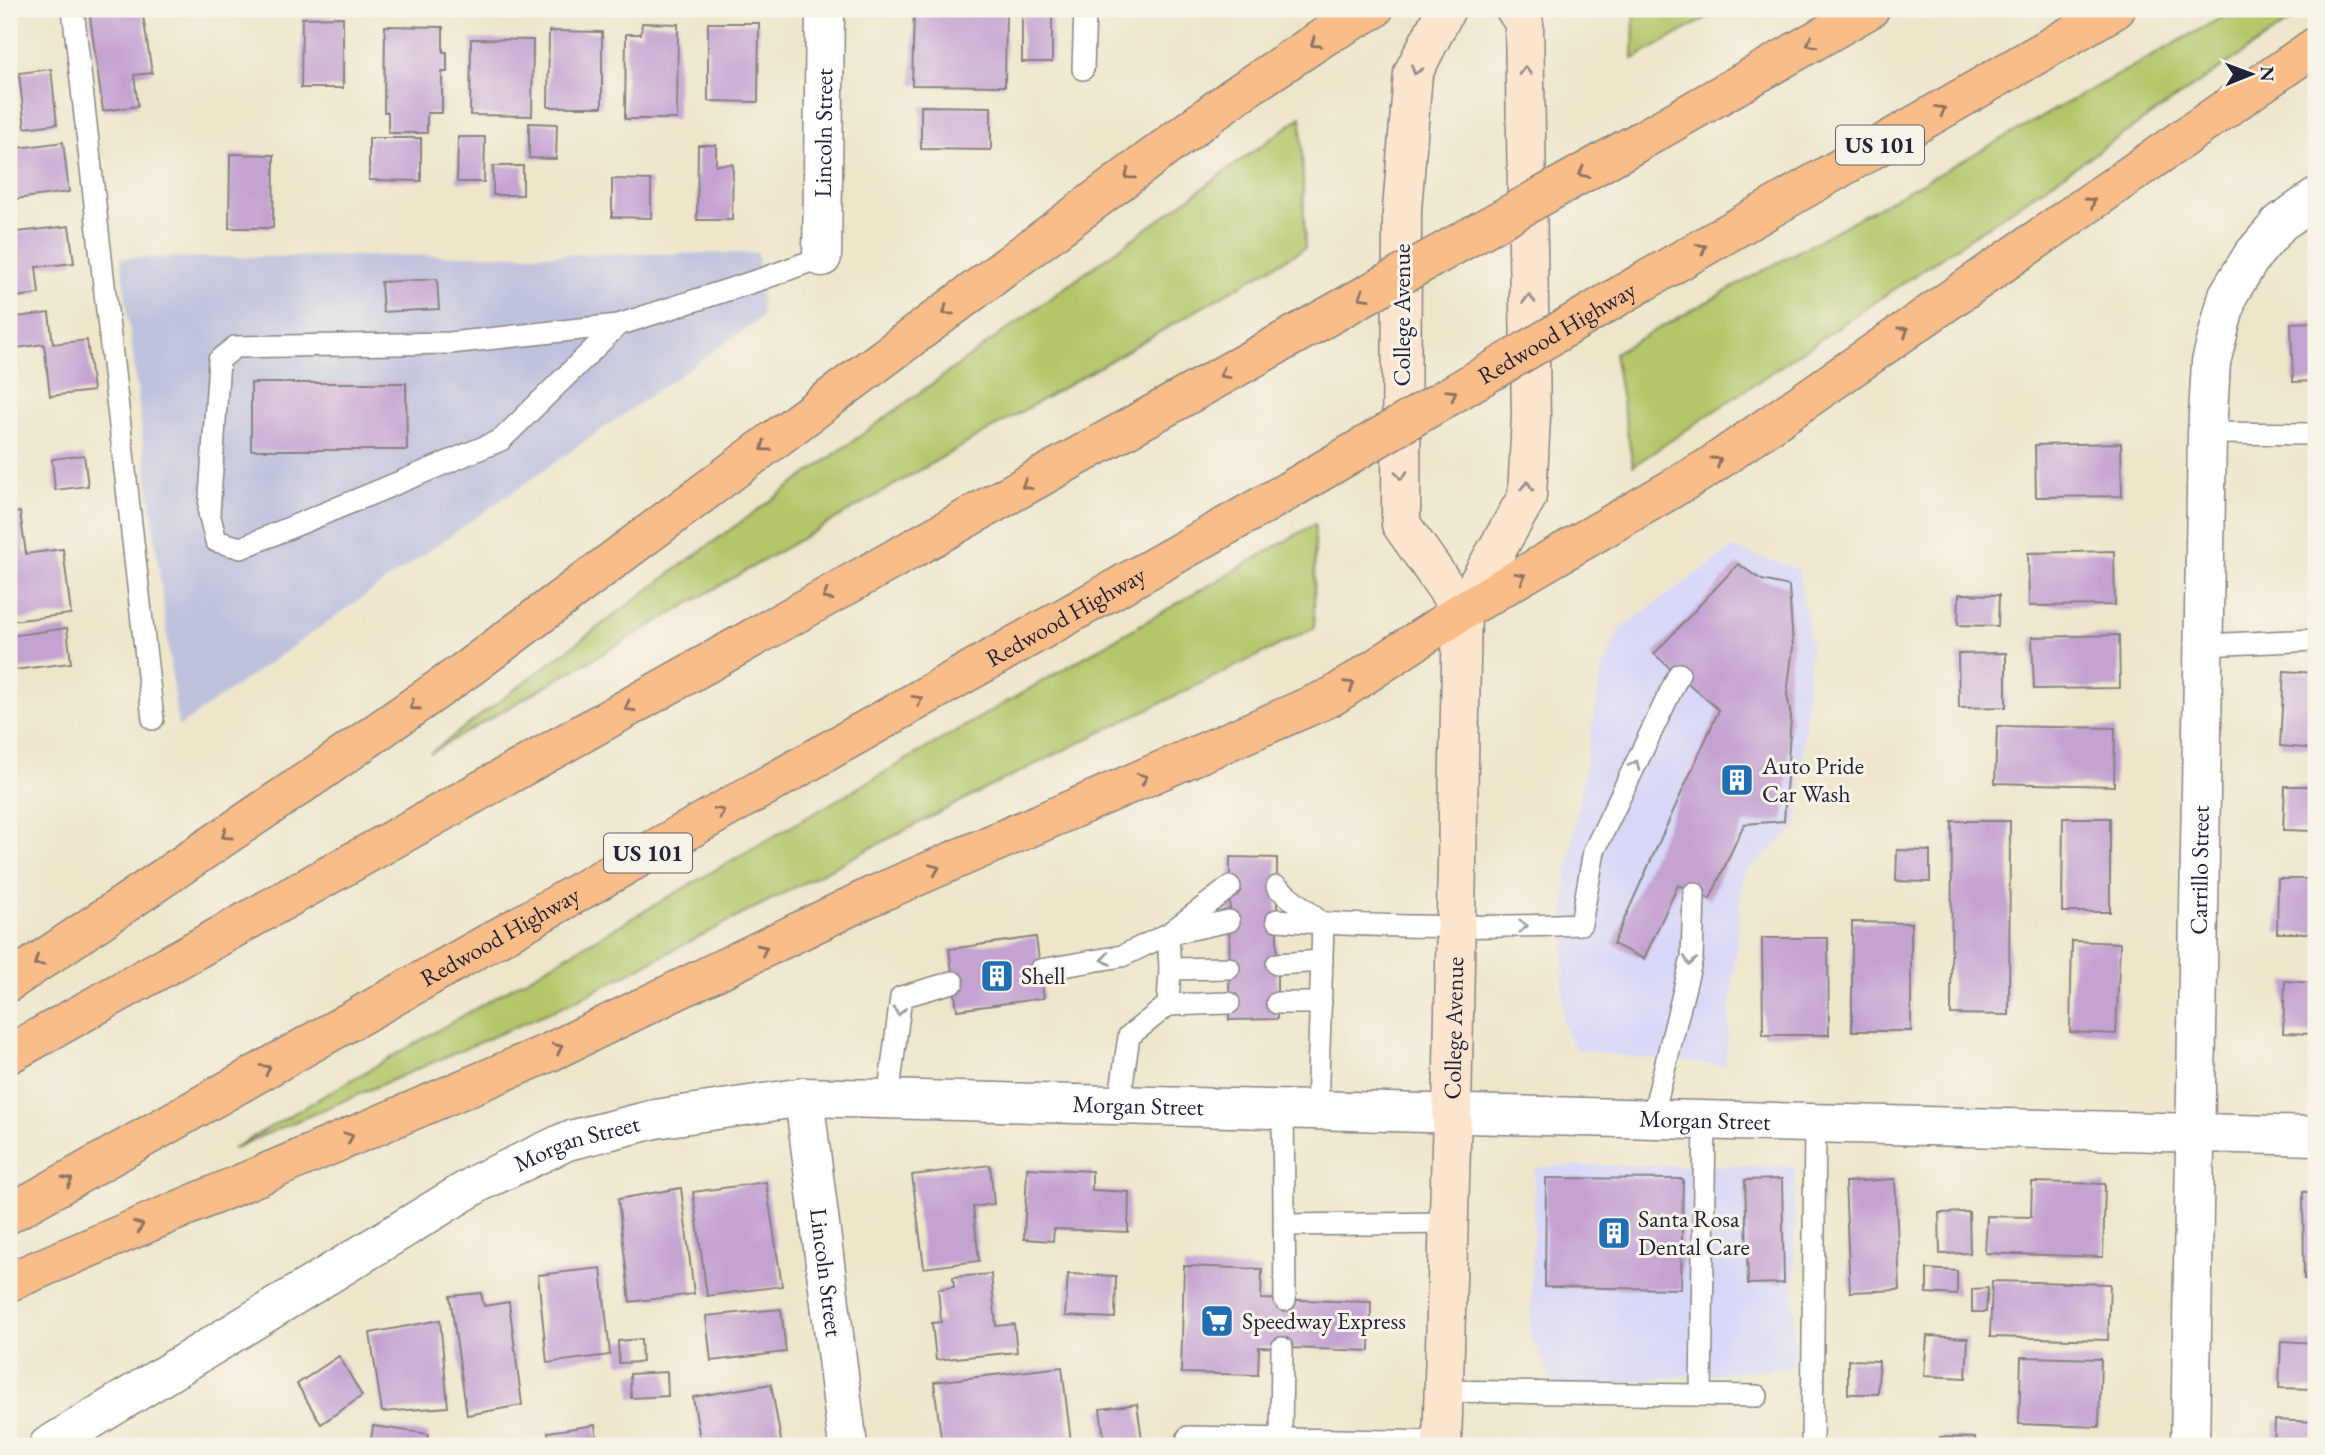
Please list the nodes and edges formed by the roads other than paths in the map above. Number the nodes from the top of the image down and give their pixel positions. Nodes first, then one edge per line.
1 (73, 9) edge
2 (825, 9) edge
3 (1085, 9) edge
4 (1374, 9) edge
5 (1446, 9) edge
6 (1515, 9) edge
7 (1870, 9) edge
8 (2116, 9) edge
9 (2316, 46) edge
10 (1083, 68) dead end
11 (2316, 198) edge
12 (822, 257) joint
13 (618, 325) junction
14 (2207, 433) junction
15 (2316, 434) edge
16 (1462, 611) junction
17 (2316, 640) edge
18 (2203, 645) junction
19 (1679, 674) dead end
20 (153, 719) dead end
21 (1230, 887) dead end
22 (1277, 887) dead end
23 (1694, 893) dead end
24 (1277, 920) dead end
25 (1229, 921) dead end
26 (1323, 924) junction
27 (1455, 928) junction
28 (1168, 934) junction
29 (1322, 961) junction
30 (1277, 964) dead end
31 (1229, 968) dead end
32 (1170, 969) junction
33 (1040, 970) dead end
34 (9, 982) edge
35 (953, 982) dead end
36 (1229, 1003) dead end
37 (1277, 1003) dead end
38 (1321, 1003) junction
39 (1168, 1005) junction
40 (9, 1054) edge
41 (803, 1097) junction
42 (888, 1099) junction
43 (1119, 1104) junction
44 (1300, 1109) junction
45 (1452, 1114) junction
46 (1652, 1119) junction
47 (1705, 1119) junction
48 (1815, 1123) junction
49 (2195, 1133) junction
50 (2316, 1136) edge
51 (9, 1214) edge
52 (1448, 1223) junction
53 (1284, 1225) junction
54 (9, 1282) edge
55 (1285, 1300) dead end
56 (1282, 1348) dead end
57 (1443, 1391) junction
58 (1702, 1393) junction
59 (1757, 1396) dead end
60 (1188, 1437) dead end
61 (1281, 1439) junction
62 (1442, 1444) edge
63 (48, 1446) edge
64 (848, 1446) edge
65 (1812, 1446) edge
66 (2190, 1446) edge

1 - 20 lane
2 - 12 street, Lincoln Street
3 - 10 lane
4 -> 34 highway
5 -> 16 main road, College Avenue
16 -> 6 main road, College Avenue
7 -> 40 highway, bridge
51 -> 8 highway, Redwood Highway / US 101, bridge
16 -> 9 highway
11 - 14 street, Carrillo Street
12 - 13 lane
13 - 13 lane
14 - 15 lane
14 - 18 street, Carrillo Street
16 - 27 main road, College Avenue
54 -> 16 highway
17 - 18 lane
18 - 49 street, Carrillo Street
27 -> 19 lane
21 - 28 lane
22 - 26 lane
23 -> 46 lane
24 - 26 lane
25 - 28 lane
26 - 27 lane
26 - 29 lane
27 - 45 main road, College Avenue
28 - 32 lane
28 -> 33 lane
29 - 30 lane
29 - 38 lane
31 - 32 lane
32 - 39 lane
35 -> 42 lane
36 - 39 lane
37 - 38 lane
38 - 44 lane
39 - 43 lane
41 - 42 street, Morgan Street
41 - 63 street, Morgan Street
41 - 64 street, Lincoln Street
42 - 43 street, Morgan Street
43 - 44 street, Morgan Street
44 - 45 street, Morgan Street
44 - 53 lane
45 - 46 street, Morgan Street
45 - 52 main road, College Avenue
46 - 47 street, Morgan Street
47 - 48 street, Morgan Street
47 - 58 lane
48 - 49 street, Morgan Street
48 - 65 lane
49 - 50 street, Morgan Street
49 - 66 street, Carrillo Street
52 - 53 lane
52 - 57 main road, College Avenue
53 - 55 lane
56 - 61 lane
57 - 58 lane
57 - 62 main road, College Avenue
58 - 59 lane
60 - 61 lane
61 - 62 lane

